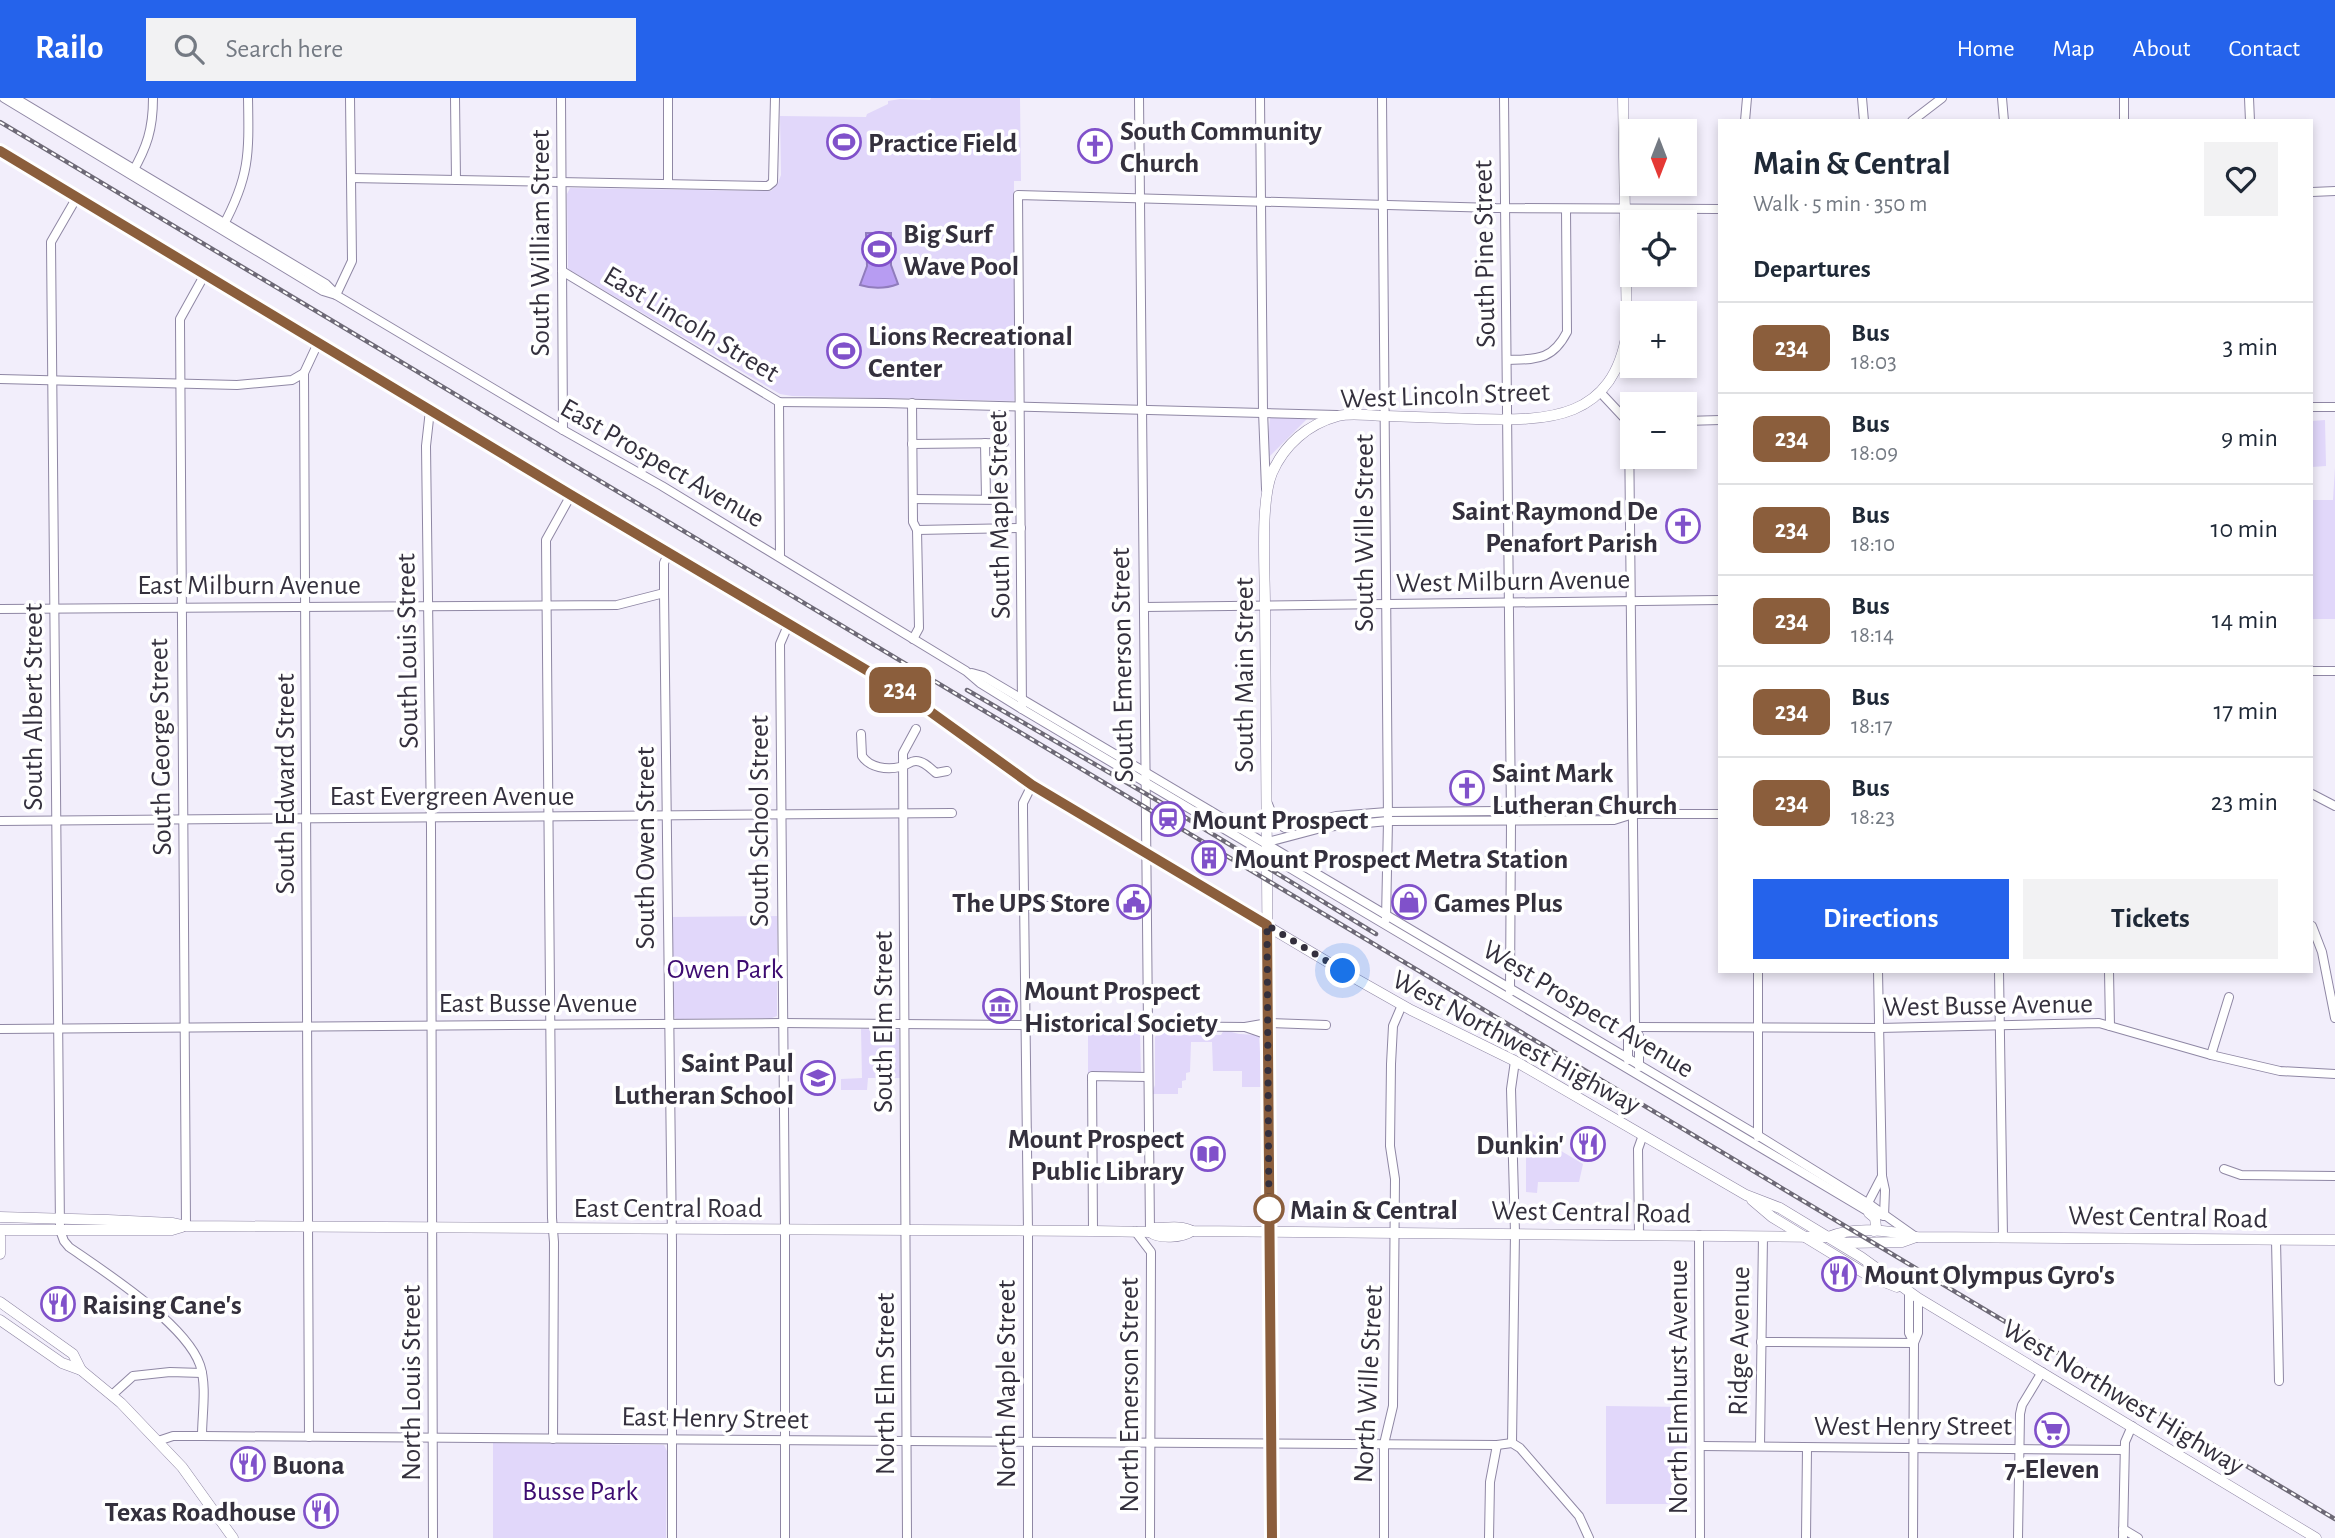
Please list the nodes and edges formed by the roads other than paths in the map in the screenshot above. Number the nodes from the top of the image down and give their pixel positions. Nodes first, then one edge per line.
1 (4, 98) edge
2 (15, 98) edge
3 (153, 98) edge
4 (248, 98) edge
5 (350, 98) edge
6 (455, 98) edge
7 (561, 98) edge
8 (668, 98) edge
9 (775, 98) edge
10 (1139, 98) edge
11 (1260, 98) edge
12 (1382, 98) edge
13 (1504, 98) edge
14 (1623, 98) edge
15 (1747, 98) edge
16 (1862, 98) edge
17 (1942, 98) edge
18 (2002, 98) edge
19 (2124, 98) edge
20 (2249, 98) edge
21 (1745, 119) edge
22 (1864, 119) edge
23 (1915, 119) edge
24 (2004, 119) edge
25 (2124, 119) edge
26 (2250, 119) edge
27 (0, 151) edge
28 (132, 173) junction
29 (351, 178) junction
30 (456, 180) junction
31 (562, 183) junction
32 (668, 184) junction
33 (2335, 191) edge
34 (2313, 192) edge
35 (77, 197) junction
36 (1140, 197) junction
37 (1262, 201) junction
38 (1383, 206) junction
39 (1506, 208) junction
40 (1566, 209) junction
41 (1625, 209) junction
42 (1718, 209) edge
43 (223, 226) junction
44 (562, 271) junction
45 (205, 274) junction
46 (336, 295) junction
47 (318, 342) junction
48 (1507, 360) junction
49 (304, 373) junction
50 (0, 379) edge
51 (52, 380) junction
52 (180, 384) junction
53 (1600, 392) junction
54 (779, 402) junction
55 (912, 403) junction
56 (1020, 406) junction
57 (2313, 407) edge
58 (2335, 407) edge
59 (1142, 409) junction
60 (429, 410) junction
61 (1263, 411) junction
62 (1620, 412) edge
63 (1340, 415) junction
64 (1385, 416) junction
65 (1718, 419) edge
66 (1507, 420) junction
67 (1697, 420) edge
68 (563, 430) junction
69 (985, 443) junction
70 (1004, 443) dead end
71 (912, 444) junction
72 (1288, 445) joint
73 (1631, 469) edge
74 (571, 495) junction
75 (1266, 495) junction
76 (913, 499) junction
77 (986, 499) junction
78 (1004, 500) dead end
79 (1021, 528) junction
80 (917, 530) junction
81 (669, 552) junction
82 (779, 557) junction
83 (664, 593) junction
84 (1718, 600) edge
85 (1630, 601) junction
86 (1507, 602) junction
87 (1386, 604) junction
88 (428, 605) junction
89 (546, 605) junction
90 (1265, 606) junction
91 (181, 607) junction
92 (305, 607) junction
93 (1143, 607) junction
94 (55, 608) junction
95 (0, 609) edge
96 (789, 623) junction
97 (913, 639) junction
98 (2313, 671) edge
99 (2335, 671) edge
100 (1022, 705) junction
101 (916, 729) dead end
102 (861, 734) dead end
103 (903, 767) junction
104 (947, 771) dead end
105 (1145, 778) junction
106 (1032, 785) junction
107 (2313, 795) edge
108 (1267, 801) junction
109 (2335, 806) edge
110 (1511, 810) junction
111 (904, 813) junction
112 (952, 813) dead end
113 (1633, 814) junction
114 (1718, 814) edge
115 (781, 815) junction
116 (666, 816) junction
117 (1387, 816) junction
118 (549, 817) junction
119 (430, 818) junction
120 (307, 819) junction
121 (183, 820) junction
122 (0, 821) edge
123 (56, 821) junction
124 (1511, 821) junction
125 (1291, 836) junction
126 (1268, 847) junction
127 (1146, 854) junction
128 (1290, 858) junction
129 (1025, 906) junction
130 (1062, 906) dead end
131 (1388, 915) junction
132 (1267, 925) junction
133 (1384, 925) junction
134 (2313, 929) edge
135 (1758, 973) edge
136 (1878, 973) edge
137 (1999, 973) edge
138 (2109, 973) edge
139 (1511, 988) junction
140 (2228, 997) dead end
141 (1510, 998) junction
142 (1402, 1004) junction
143 (2335, 1018) edge
144 (782, 1023) junction
145 (1268, 1023) junction
146 (668, 1024) junction
147 (904, 1024) junction
148 (550, 1025) junction
149 (1027, 1025) junction
150 (1326, 1025) dead end
151 (2000, 1025) junction
152 (432, 1026) junction
153 (1148, 1026) junction
154 (2110, 1026) junction
155 (1245, 1027) junction
156 (1635, 1027) junction
157 (185, 1028) junction
158 (308, 1028) junction
159 (1759, 1028) junction
160 (1879, 1028) junction
161 (0, 1029) edge
162 (57, 1029) junction
163 (1268, 1035) junction
164 (2211, 1055) junction
165 (1628, 1058) junction
166 (1515, 1061) junction
167 (1639, 1064) junction
168 (1628, 1069) junction
169 (2335, 1074) edge
170 (1638, 1075) junction
171 (1148, 1077) junction
172 (1643, 1135) junction
173 (1759, 1136) junction
174 (1756, 1147) junction
175 (2224, 1169) dead end
176 (1882, 1176) junction
177 (2335, 1176) edge
178 (1746, 1195) junction
179 (1868, 1208) junction
180 (1884, 1216) junction
181 (0, 1217) edge
182 (60, 1224) junction
183 (186, 1226) junction
184 (310, 1227) junction
185 (433, 1228) junction
186 (553, 1229) junction
187 (0, 1230) edge
188 (671, 1230) junction
189 (785, 1230) junction
190 (907, 1230) junction
191 (1028, 1231) junction
192 (1093, 1231) junction
193 (1135, 1231) junction
194 (1192, 1231) junction
195 (1874, 1231) junction
196 (1150, 1232) junction
197 (1269, 1232) junction
198 (1395, 1232) junction
199 (1515, 1233) junction
200 (1639, 1235) junction
201 (1699, 1235) junction
202 (0, 1236) edge
203 (1161, 1236) junction
204 (1763, 1236) junction
205 (1805, 1237) junction
206 (1828, 1237) junction
207 (1916, 1237) junction
208 (2003, 1237) junction
209 (2276, 1240) junction
210 (2335, 1240) edge
211 (1866, 1242) junction
212 (1151, 1252) junction
213 (0, 1254) edge
214 (1861, 1257) junction
215 (1914, 1295) junction
216 (0, 1302) edge
217 (0, 1320) edge
218 (1761, 1342) junction
219 (1914, 1343) junction
220 (81, 1370) junction
221 (2042, 1372) junction
222 (202, 1373) junction
223 (2279, 1381) dead end
224 (112, 1395) junction
225 (2132, 1426) junction
226 (202, 1436) junction
227 (309, 1437) junction
228 (432, 1438) junction
229 (553, 1439) junction
230 (672, 1440) junction
231 (158, 1441) junction
232 (785, 1441) junction
233 (907, 1441) junction
234 (1028, 1442) junction
235 (1150, 1443) junction
236 (1272, 1444) junction
237 (1384, 1444) junction
238 (1497, 1445) junction
239 (1516, 1446) junction
240 (1701, 1446) junction
241 (1760, 1446) junction
242 (1807, 1448) junction
243 (1913, 1448) junction
244 (2019, 1449) junction
245 (2124, 1450) junction
246 (2123, 1534) edge
247 (233, 1538) edge
248 (433, 1538) edge
249 (672, 1538) edge
250 (785, 1538) edge
251 (906, 1538) edge
252 (1028, 1538) edge
253 (1150, 1538) edge
254 (1272, 1538) edge
255 (1384, 1538) edge
256 (1489, 1538) edge
257 (1589, 1538) edge
258 (1700, 1538) edge
259 (1806, 1538) edge
260 (1913, 1538) edge
261 (2018, 1538) edge
262 (2138, 1538) edge
263 (2316, 1538) edge

1 - 28 street, East Prospect Avenue
2 - 28 street, East Prospect Avenue
3 - 28 street
4 - 43 street
5 - 29 street
6 - 30 street
7 - 31 street, South William Street
8 - 32 street
9 - 32 street
10 - 36 street, South Emerson Street
11 - 37 street, South Main Street
12 - 38 street, South Wille Street
13 - 39 street, South Pine Street
14 - 41 main road
15 - 21 street
16 - 22 street
17 - 23 street
18 - 24 street
19 - 25 street
20 - 26 street
27 - 35 main road, West Northwest Highway
28 - 43 street, East Prospect Avenue
29 - 30 street
29 - 46 street
30 - 31 street
31 - 32 street
31 - 44 street, South William Street
33 - 34 street
35 - 45 main road, West Northwest Highway
35 - 51 street, South Albert Street
36 - 37 street
36 - 56 street, South Maple Street
36 - 59 street, South Emerson Street
37 - 38 street
37 - 61 street, South Main Street
38 - 39 street
38 - 64 street, South Wille Street
39 - 40 street
39 - 48 street, South Pine Street
40 - 41 street
40 - 48 street
41 - 42 street
41 - 53 main road
43 - 46 street, East Prospect Avenue
44 - 54 street, East Lincoln Street
44 - 68 street, South William Street
45 - 47 main road, West Northwest Highway
45 - 52 street, South George Street
46 - 68 street, East Prospect Avenue
47 - 49 street, South Edward Street
47 - 60 main road, West Northwest Highway
48 - 66 street, South Pine Street
49 - 52 street
49 - 92 street, South Edward Street
50 - 51 street
51 - 52 street
51 - 94 street, South Albert Street
52 - 91 street, South George Street
53 - 62 street
53 - 66 main road, West Lincoln Street
54 - 55 street, East Lincoln Street
54 - 82 street
55 - 56 street, East Lincoln Street
55 - 71 street
56 - 59 street, East Lincoln Street
56 - 79 street, South Maple Street
57 - 58 street
59 - 61 street, East Lincoln Street
59 - 93 street, South Emerson Street
60 - 74 main road, West Northwest Highway
60 - 88 street, South Louis Street
61 - 63 street, East Lincoln Street
61 - 75 street, South Main Street
63 - 64 main road, West Lincoln Street
63 - 72 main road, West Lincoln Street
64 - 66 main road, West Lincoln Street
64 - 87 street, South Wille Street
65 - 67 street
66 - 86 street, South Pine Street
68 - 82 street, East Prospect Avenue
69 - 70 street
69 - 71 street
69 - 77 street
71 - 76 street
72 - 75 main road, South Main Street
73 - 85 street
74 - 81 main road, West Northwest Highway
74 - 89 street
75 - 90 main road, South Main Street
76 - 77 street
76 - 80 street
77 - 78 street
79 - 80 street
79 - 100 street, South Maple Street
80 - 97 street
81 - 83 street, South Owen Street
81 - 96 main road, West Northwest Highway
82 - 97 street, East Prospect Avenue
83 - 89 street, East Milburn Avenue
83 - 116 street, South Owen Street
84 - 85 street, West Milburn Avenue
85 - 86 street, West Milburn Avenue
85 - 113 street
86 - 87 street, West Milburn Avenue
86 - 110 street, South Pine Street
87 - 90 street, West Milburn Avenue
87 - 117 street, South Wille Street
88 - 89 street, East Milburn Avenue
88 - 92 street, East Milburn Avenue
88 - 119 street, South Louis Street
89 - 118 street
90 - 93 street
90 - 108 main road, South Main Street
91 - 92 street, East Milburn Avenue
91 - 94 street, East Milburn Avenue
91 - 121 street, South George Street
92 - 120 street, South Edward Street
93 - 105 street, South Emerson Street
94 - 95 street, East Milburn Avenue
94 - 123 street, South Albert Street
96 - 106 main road, West Northwest Highway
96 - 115 street, South School Street
97 - 100 street, East Prospect Avenue
98 - 99 street
100 - 105 street, East Prospect Avenue
101 - 103 street, South Elm Street
102 - 103 street
103 - 104 street
103 - 111 street, South Elm Street
105 - 126 street, East Prospect Avenue
105 - 127 street, South Emerson Street
106 - 127 main road, West Northwest Highway
106 - 129 street
107 - 109 street
108 - 117 street
108 - 126 main road, South Main Street
110 - 113 street
110 - 117 street
110 - 124 street, South Pine Street
111 - 112 street, East Evergreen Avenue
111 - 115 street, East Evergreen Avenue
111 - 147 street, South Elm Street
113 - 114 street
113 - 124 street
113 - 156 street
115 - 116 street, East Evergreen Avenue
115 - 144 street, South School Street
116 - 118 street, East Evergreen Avenue
116 - 146 street, South Owen Street
117 - 124 street
117 - 125 street
117 - 131 street, South Wille Street
118 - 119 street, East Evergreen Avenue
118 - 148 street
119 - 120 street, East Evergreen Avenue
119 - 152 street, South Louis Street
120 - 121 street, East Evergreen Avenue
120 - 158 street, South Edward Street
121 - 123 street, East Evergreen Avenue
121 - 157 street, South George Street
122 - 123 street, East Evergreen Avenue
123 - 162 street, South Albert Street
124 - 139 street, South Pine Street
125 - 126 street
125 - 128 street
126 - 128 street, West Prospect Avenue
126 - 132 main road, South Main Street
126 - 133 street, West Prospect Avenue
127 - 132 main road, West Northwest Highway
127 - 153 street, South Emerson Street
128 - 131 street, West Prospect Avenue
129 - 130 street
129 - 149 street
131 - 133 street, South Wille Street
131 - 139 street, West Prospect Avenue
132 - 142 main road, West Northwest Highway
132 - 145 main road, South Main Street
133 - 141 street, West Prospect Avenue
134 - 143 street
135 - 159 street
136 - 160 street
137 - 151 street
138 - 154 street
139 - 141 street, South Pine Street
139 - 165 street, West Prospect Avenue
140 - 164 street
141 - 168 street, West Prospect Avenue
142 - 166 main road, West Northwest Highway
142 - 198 street
144 - 146 street, East Busse Avenue
144 - 147 street, East Busse Avenue
144 - 189 street, South School Street
145 - 150 street
145 - 155 street, East Busse Avenue
145 - 163 main road, South Main Street
146 - 148 street, East Busse Avenue
146 - 188 street, South Owen Street
147 - 149 street, East Busse Avenue
147 - 190 street, South Elm Street
148 - 152 street, East Busse Avenue
148 - 186 street
149 - 153 street, East Busse Avenue
149 - 191 street
151 - 154 street, West Busse Avenue
151 - 160 street, West Busse Avenue
151 - 208 street
152 - 158 street, East Busse Avenue
152 - 185 street, South Louis Street
153 - 155 street, East Busse Avenue
153 - 171 street, South Emerson Street
154 - 164 street, West Busse Avenue
155 - 163 street, East Busse Avenue
156 - 159 street, West Busse Avenue
156 - 165 street
156 - 167 street
157 - 158 street, East Busse Avenue
157 - 162 street, East Busse Avenue
157 - 183 street, South George Street
158 - 184 street, South Edward Street
159 - 160 street, West Busse Avenue
159 - 173 street
160 - 176 street
161 - 162 street, East Busse Avenue
162 - 182 street, South Albert Street
163 - 197 main road, South Main Street
164 - 169 street, West Busse Avenue
165 - 167 street, West Prospect Avenue
165 - 168 street
166 - 172 main road, West Northwest Highway
166 - 199 street
167 - 170 street
167 - 173 street, West Prospect Avenue
168 - 170 street, West Prospect Avenue
170 - 174 street, West Prospect Avenue
171 - 192 street
171 - 196 street, South Emerson Street
172 - 178 main road, West Northwest Highway
172 - 200 street
173 - 174 street
173 - 179 street, West Prospect Avenue
174 - 179 street, West Prospect Avenue
175 - 177 street
176 - 179 street
176 - 180 street
178 - 205 main road, West Northwest Highway
178 - 206 main road, West Northwest Highway
179 - 180 street, West Prospect Avenue
179 - 195 main road
180 - 207 street, West Prospect Avenue
181 - 182 main road, East Central Road
182 - 183 main road, East Central Road
182 - 187 main road, East Central Road
182 - 222 street
183 - 184 main road, East Central Road
184 - 185 main road, East Central Road
184 - 227 street, South Edward Street
185 - 186 main road, East Central Road
185 - 228 street, North Louis Street
186 - 188 main road, East Central Road
186 - 229 street
188 - 189 main road, East Central Road
188 - 230 street, South Owen Street
189 - 190 main road, East Central Road
189 - 232 street, South School Street
190 - 191 main road, East Central Road
190 - 233 street, North Elm Street
191 - 192 main road, East Central Road
191 - 234 street, North Maple Street
192 - 193 main road, East Central Road
193 - 196 main road, East Central Road
193 - 212 street, North Emerson Street
194 - 196 main road, East Central Road
194 - 197 main road, East Central Road
194 - 203 main road, East Central Road
195 - 206 main road, West Central Road
195 - 207 main road, West Central Road
196 - 203 main road, East Central Road
197 - 198 main road, West Central Road
197 - 236 main road, South Main Street
198 - 199 main road, West Central Road
198 - 237 street, North Wille Street
199 - 200 main road, West Central Road
199 - 239 street
200 - 201 main road, West Central Road
201 - 204 main road, West Central Road
201 - 240 street, North Elmhurst Avenue
202 - 213 main road
203 - 212 street, North Emerson Street
204 - 205 main road, West Central Road
204 - 218 street, Ridge Avenue
205 - 206 main road, West Central Road
205 - 215 main road, West Northwest Highway
206 - 211 main road, West Central Road
206 - 214 main road, West Northwest Highway
207 - 208 main road, West Central Road
207 - 211 main road, West Central Road
208 - 209 main road, West Central Road
209 - 210 main road, West Central Road
209 - 223 street
211 - 214 main road
212 - 235 street, North Emerson Street
214 - 215 main road, West Northwest Highway
215 - 219 street
215 - 221 main road, West Northwest Highway
216 - 220 main road
217 - 220 main road
218 - 219 street
218 - 241 street, Ridge Avenue
219 - 243 street
220 - 224 main road
221 - 225 main road, West Northwest Highway
221 - 244 street
222 - 224 street
222 - 226 street
224 - 231 main road
225 - 245 street
225 - 263 main road, West Northwest Highway
226 - 227 street, East Henry Street
226 - 231 street, East Henry Street
227 - 228 street, East Henry Street
228 - 229 street, East Henry Street
228 - 248 street, North Louis Street
229 - 230 street, East Henry Street
230 - 232 street, East Henry Street
230 - 249 street, South Owen Street
231 - 247 main road
232 - 233 street, East Henry Street
232 - 250 street, South School Street
233 - 234 street, East Henry Street
233 - 251 street, North Elm Street
234 - 235 street, East Henry Street
234 - 252 street, North Maple Street
235 - 236 street, East Henry Street
235 - 253 street, North Emerson Street
236 - 237 street
236 - 254 main road, South Main Street
237 - 238 street
237 - 255 street, North Wille Street
238 - 239 street
238 - 256 street
239 - 257 street
240 - 241 street, West Henry Street
240 - 258 street, North Elmhurst Avenue
241 - 242 street, West Henry Street
242 - 243 street, West Henry Street
242 - 259 street
243 - 244 street, West Henry Street
243 - 260 street
244 - 245 street, West Henry Street
244 - 261 street
245 - 246 street
246 - 262 street

